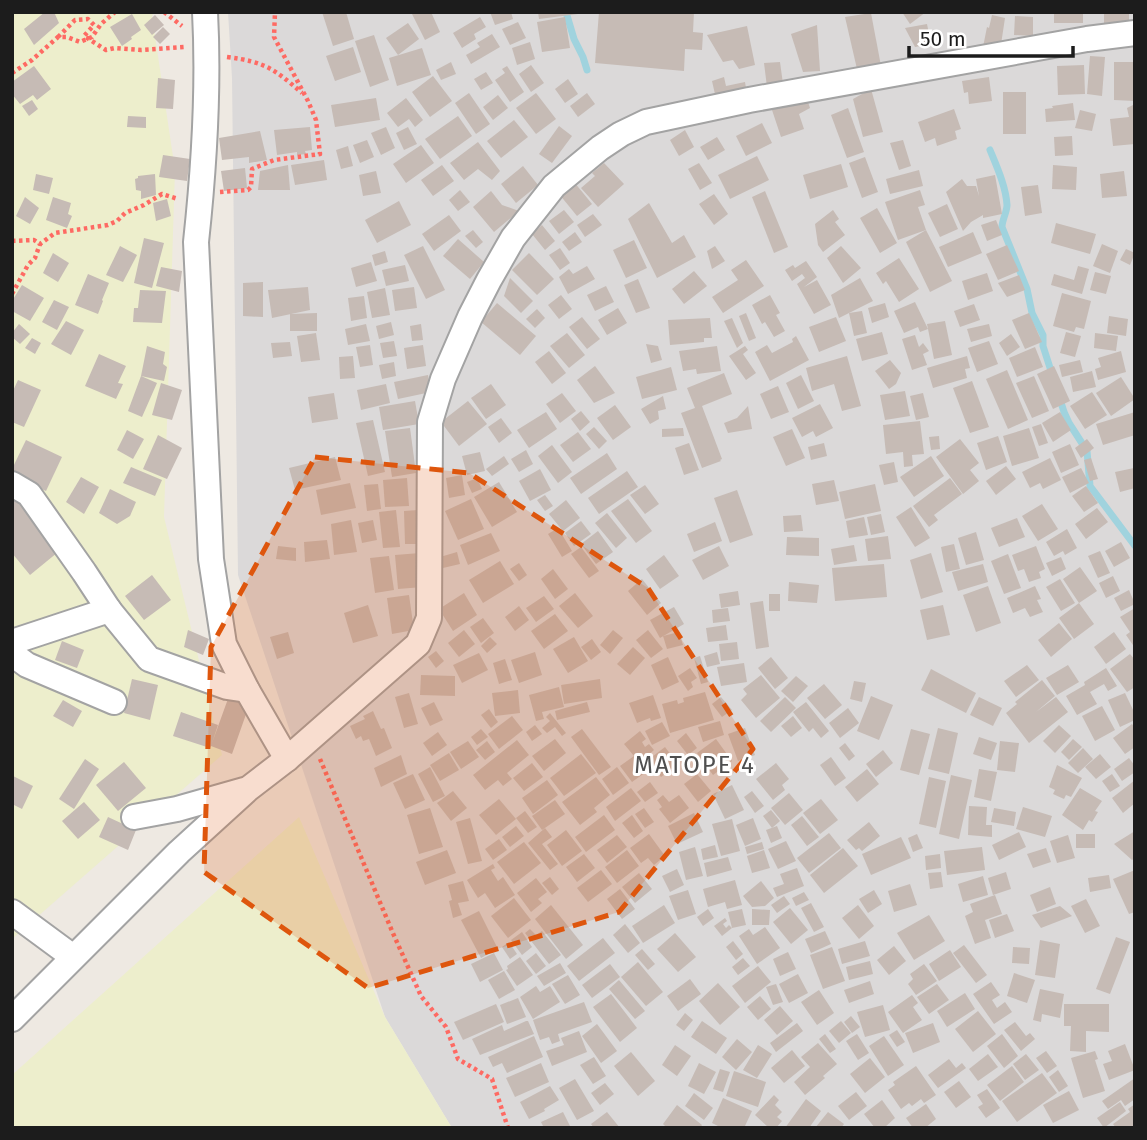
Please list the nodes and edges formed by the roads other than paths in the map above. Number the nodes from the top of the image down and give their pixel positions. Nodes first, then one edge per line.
1 (205, 12) edge
2 (1135, 33) edge
3 (12, 484) edge
4 (109, 610) junction
5 (12, 642) edge
6 (12, 654) edge
7 (247, 690) junction
8 (114, 702) dead end
9 (287, 759) junction
10 (248, 789) junction
11 (134, 817) dead end
12 (12, 912) edge
13 (73, 957) junction
14 (12, 1019) edge

1 - 7 street
2 - 9 street
3 - 4 street
4 - 5 street
4 - 7 street
6 - 8 street
7 - 9 street
9 - 10 street
10 - 11 street
10 - 13 street
12 - 13 street
13 - 14 street

